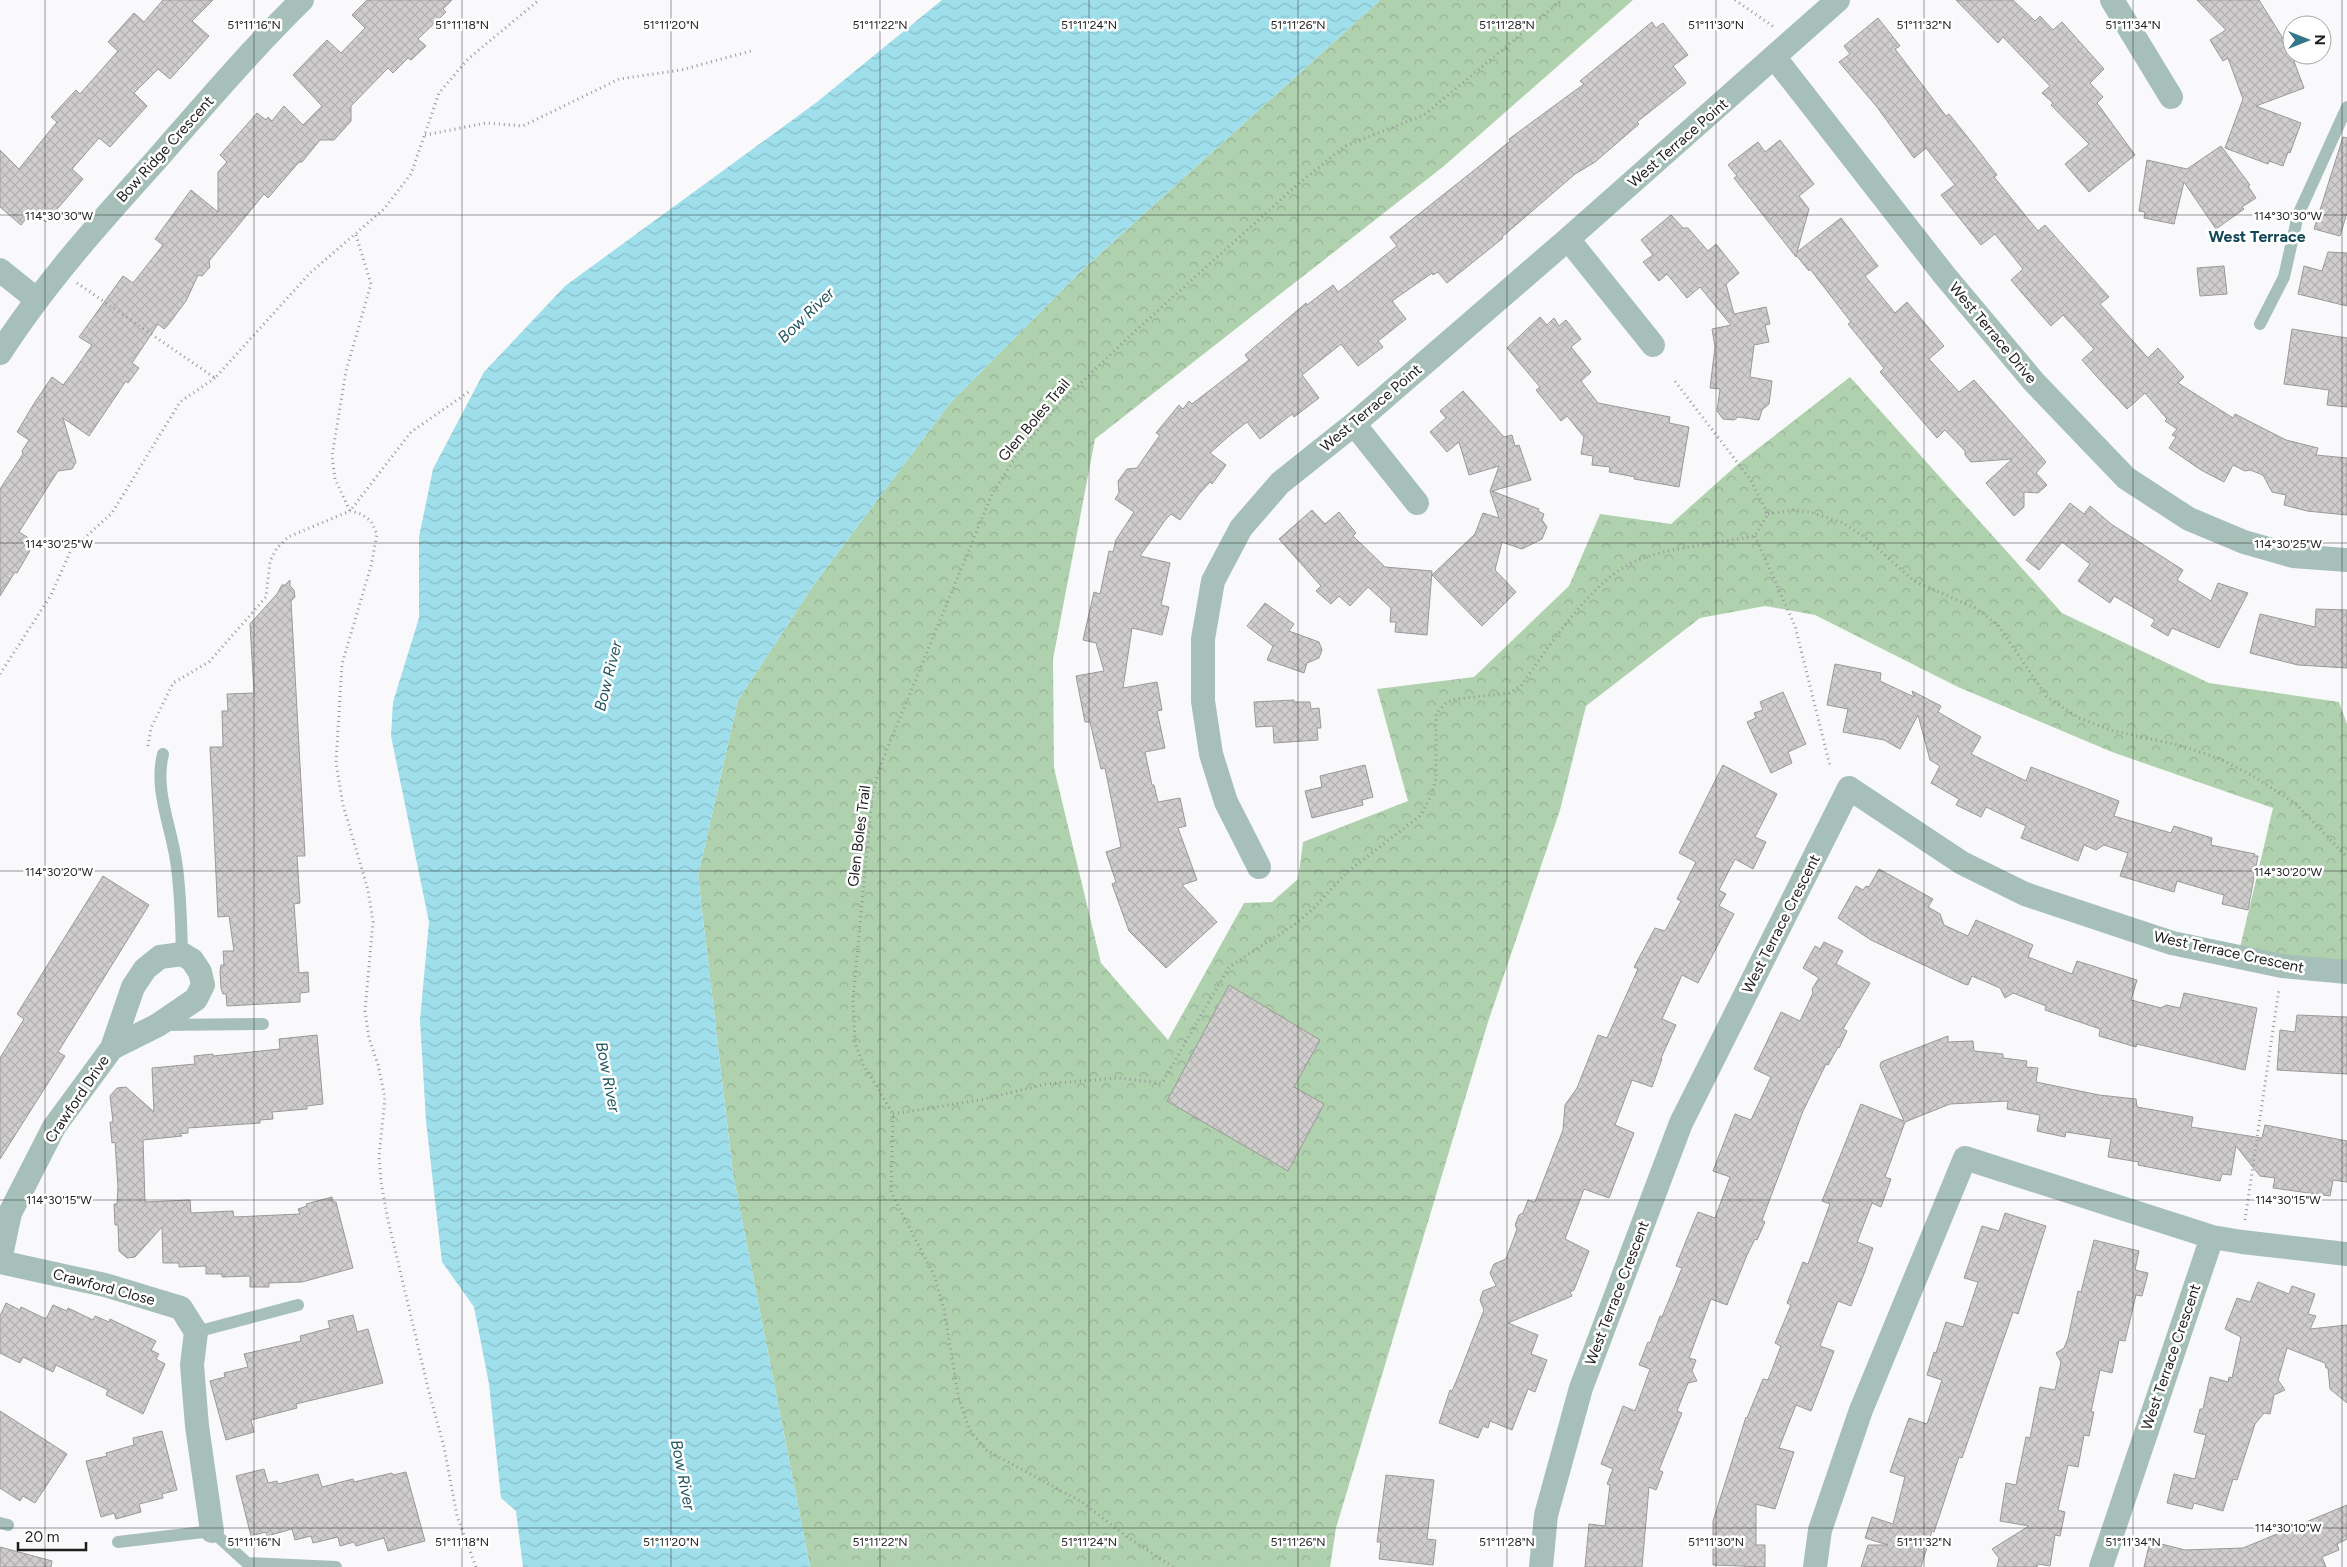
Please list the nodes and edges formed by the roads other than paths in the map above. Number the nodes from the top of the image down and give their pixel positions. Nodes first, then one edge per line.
1 (302, 0) edge
2 (1838, 0) edge
3 (2112, 0) edge
4 (1775, 58) junction
5 (2171, 97) dead end
6 (2347, 108) edge
7 (1568, 240) junction
8 (0, 270) edge
9 (36, 300) junction
10 (2260, 324) dead end
11 (1652, 345) dead end
12 (0, 353) edge
13 (1354, 424) junction
14 (1417, 503) dead end
15 (2347, 560) edge
16 (163, 754) road end
17 (1259, 867) dead end
18 (182, 954) junction
19 (2347, 972) edge
20 (263, 1024) dead end
21 (158, 1025) junction
22 (112, 1048) junction
23 (2212, 1237) junction
24 (2347, 1254) edge
25 (0, 1261) edge
26 (298, 1305) dead end
27 (196, 1332) junction
28 (212, 1531) junction
29 (118, 1542) dead end
30 (336, 1567) edge
31 (1541, 1567) edge
32 (1815, 1567) edge
33 (2101, 1567) edge

1 - 9 street, Bow Ridge Crescent
2 - 4 street
3 - 5 street
4 - 7 street, West Terrace Point
4 - 15 street, West Terrace Drive
6 - 10 lane
7 - 11 street
7 - 13 street, West Terrace Point
8 - 9 street
9 - 12 street, Bow Ridge Crescent
13 - 14 street
13 - 17 street, West Terrace Point
16 - 18 lane
18 - 21 street, Crawford Drive
18 - 22 street, Crawford Drive
19 - 31 street, West Terrace Crescent
20 - 21 lane, Crawford Drive
21 - 22 street, Crawford Drive
22 - 25 street, Crawford Drive
23 - 24 street
23 - 32 street
23 - 33 street, West Terrace Crescent
25 - 27 street, Crawford Close
26 - 27 lane
27 - 28 street
28 - 29 lane
28 - 30 lane

